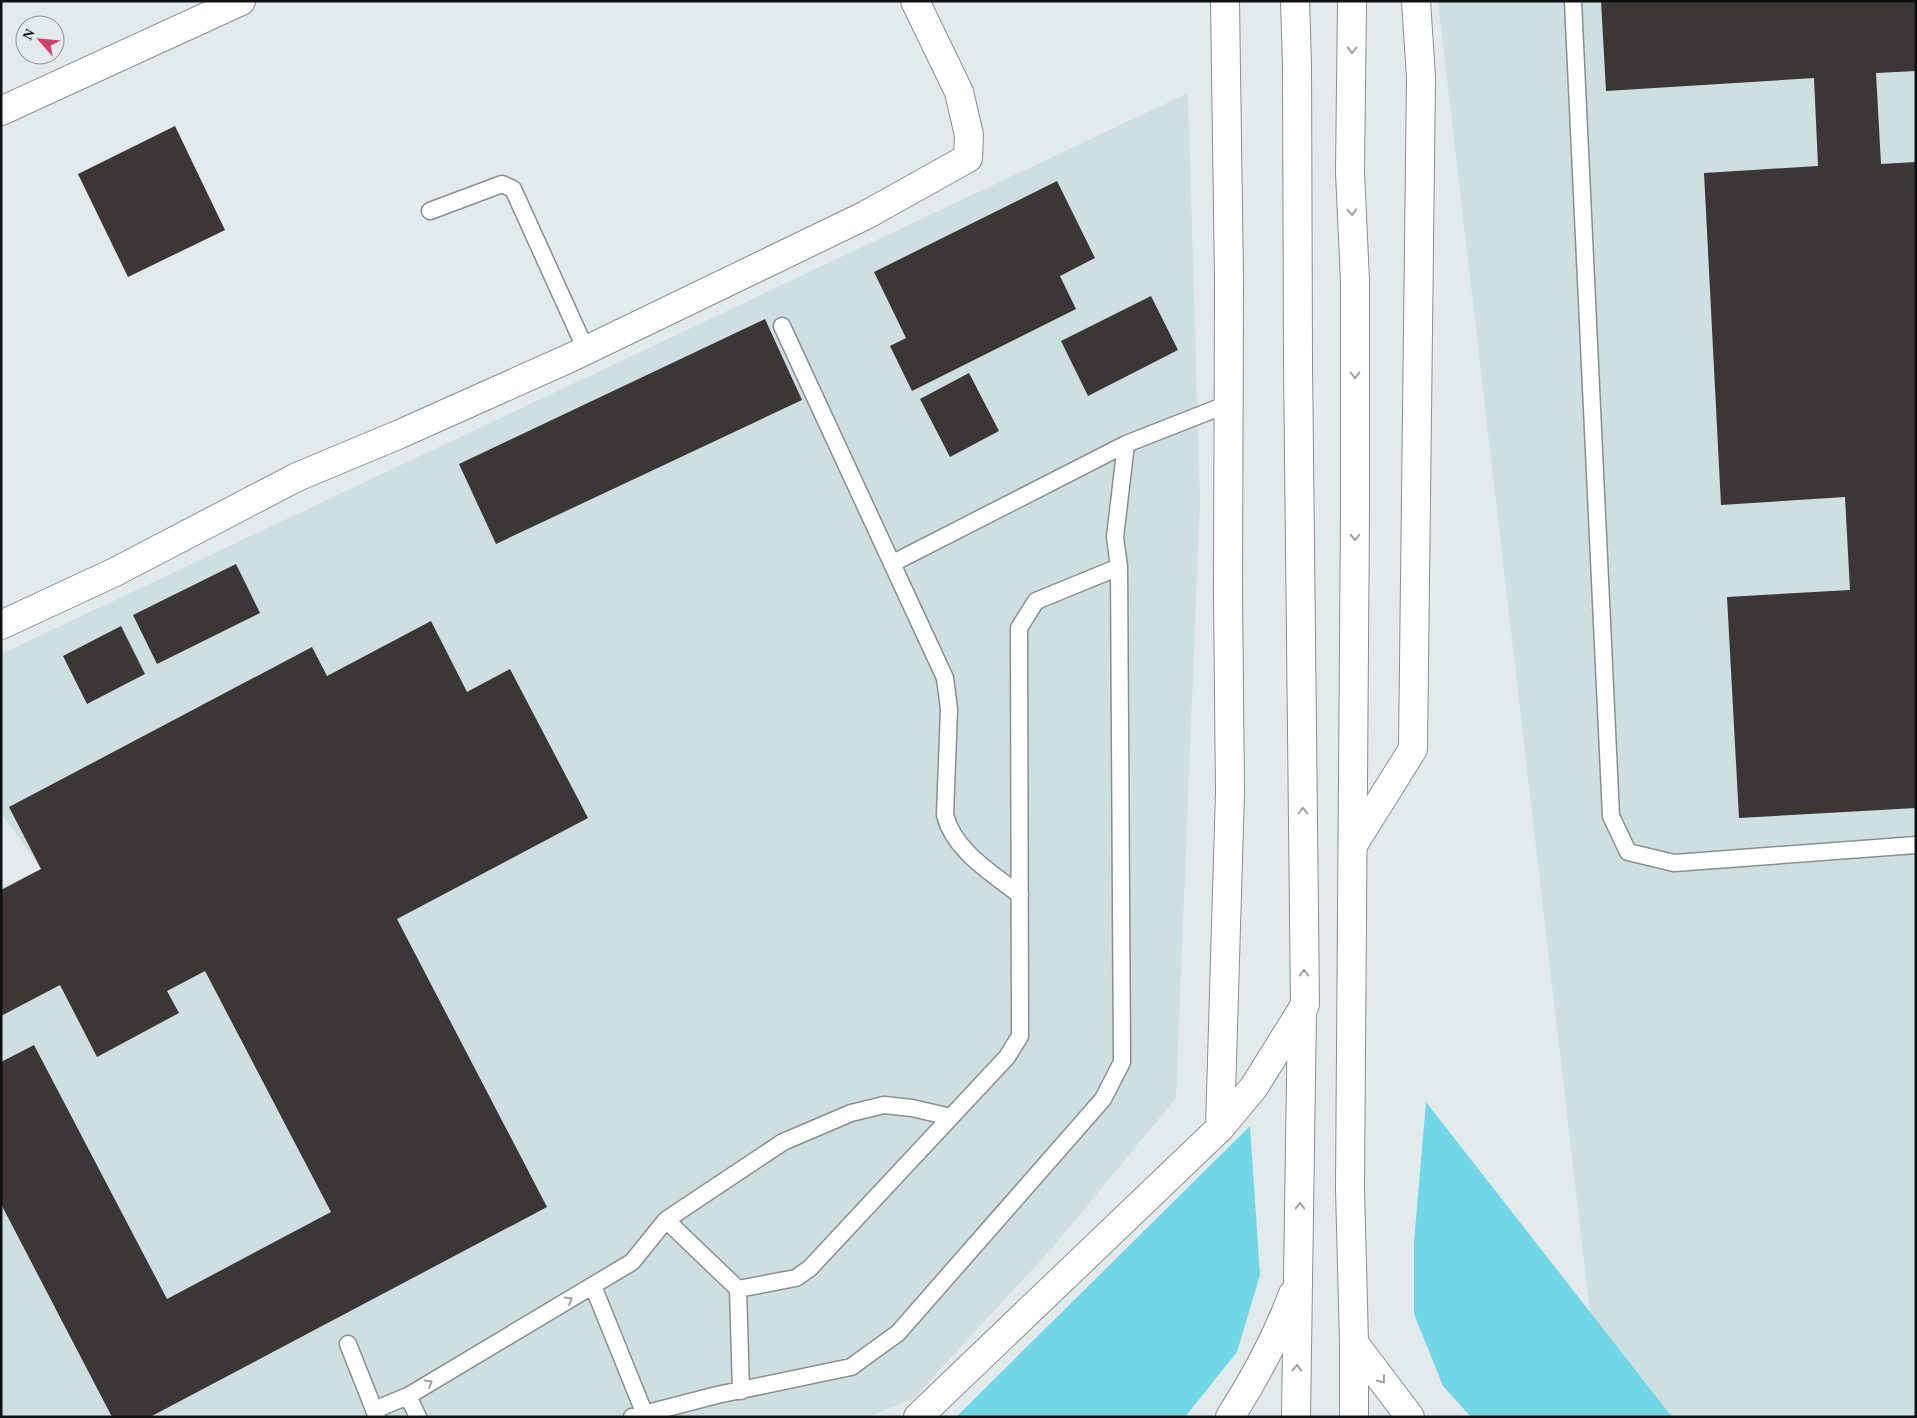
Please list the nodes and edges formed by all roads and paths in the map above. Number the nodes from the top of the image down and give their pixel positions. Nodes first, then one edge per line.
1 (241, 1) edge
2 (915, 1) edge
3 (1225, 1) edge
4 (1295, 1) edge
5 (1352, 1) edge
6 (1416, 1) edge
7 (1573, 1) edge
8 (1, 112) edge
9 (430, 211) dead end
10 (782, 326) dead end
11 (586, 350) junction
12 (1228, 404) junction
13 (1126, 444) junction
14 (893, 563) junction
15 (1119, 567) junction
16 (1, 625) edge
17 (1352, 845) junction
18 (1916, 845) edge
19 (1020, 896) junction
20 (1302, 1010) junction
21 (951, 1117) junction
22 (1220, 1128) junction
23 (666, 1220) junction
24 (1299, 1279) junction
25 (593, 1286) junction
26 (738, 1288) junction
27 (1354, 1343) junction
28 (348, 1344) dead end
29 (741, 1391) junction
30 (408, 1396) junction
31 (375, 1413) edge
32 (641, 1415) edge
33 (418, 1417) edge
34 (918, 1417) edge
35 (1230, 1417) edge
36 (1296, 1417) edge
37 (1354, 1417) edge
38 (1410, 1417) edge

1 - 8 street
2 - 11 street
3 - 12 street
20 -> 4 street
5 -> 17 street
6 - 17 street
7 - 18 lane
9 - 11 lane
10 - 14 lane
11 - 16 street
12 - 13 lane
12 - 22 street
13 - 14 lane
13 - 15 lane
14 - 19 lane
15 - 19 lane
15 - 29 lane
17 - 27 street
19 - 21 lane
20 - 22 street
24 -> 20 street
21 - 23 lane
21 - 26 lane
22 - 34 street
23 - 25 lane
23 - 26 lane
24 - 35 street
36 -> 24 street
30 -> 25 lane
25 - 32 lane
26 - 29 lane
27 - 37 street
27 -> 38 street
28 - 31 lane
29 - 32 lane
30 - 31 lane
30 - 33 lane

